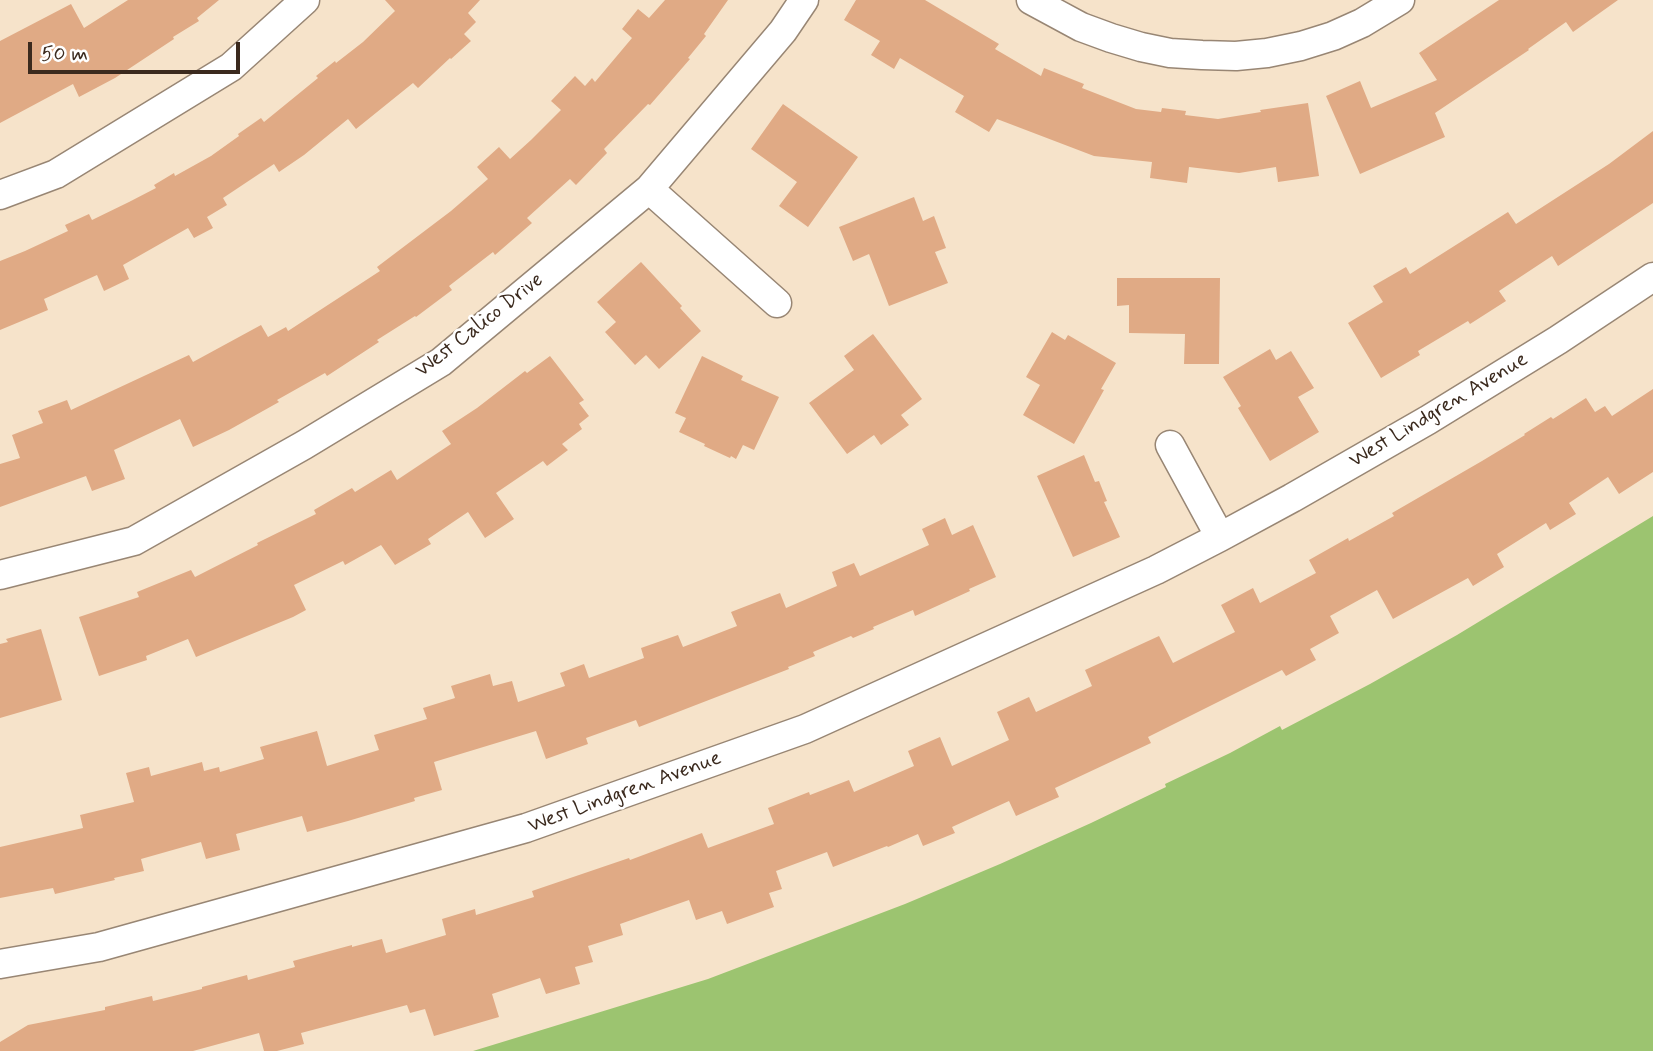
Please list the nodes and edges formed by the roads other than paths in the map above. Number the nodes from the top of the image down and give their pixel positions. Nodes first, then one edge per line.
1 (304, 0) edge
2 (804, 0) edge
3 (1031, 0) edge
4 (1400, 0) edge
5 (649, 189) junction
6 (0, 195) edge
7 (1653, 277) edge
8 (778, 303) dead end
9 (1170, 445) dead end
10 (1220, 537) junction
11 (0, 575) edge
12 (0, 964) edge

1 - 6 street
2 - 5 street, West Calico Drive
3 - 4 street
5 - 8 street
5 - 11 street, West Calico Drive
7 - 10 street, West Lindgren Avenue
9 - 10 street
10 - 12 street, West Lindgren Avenue

